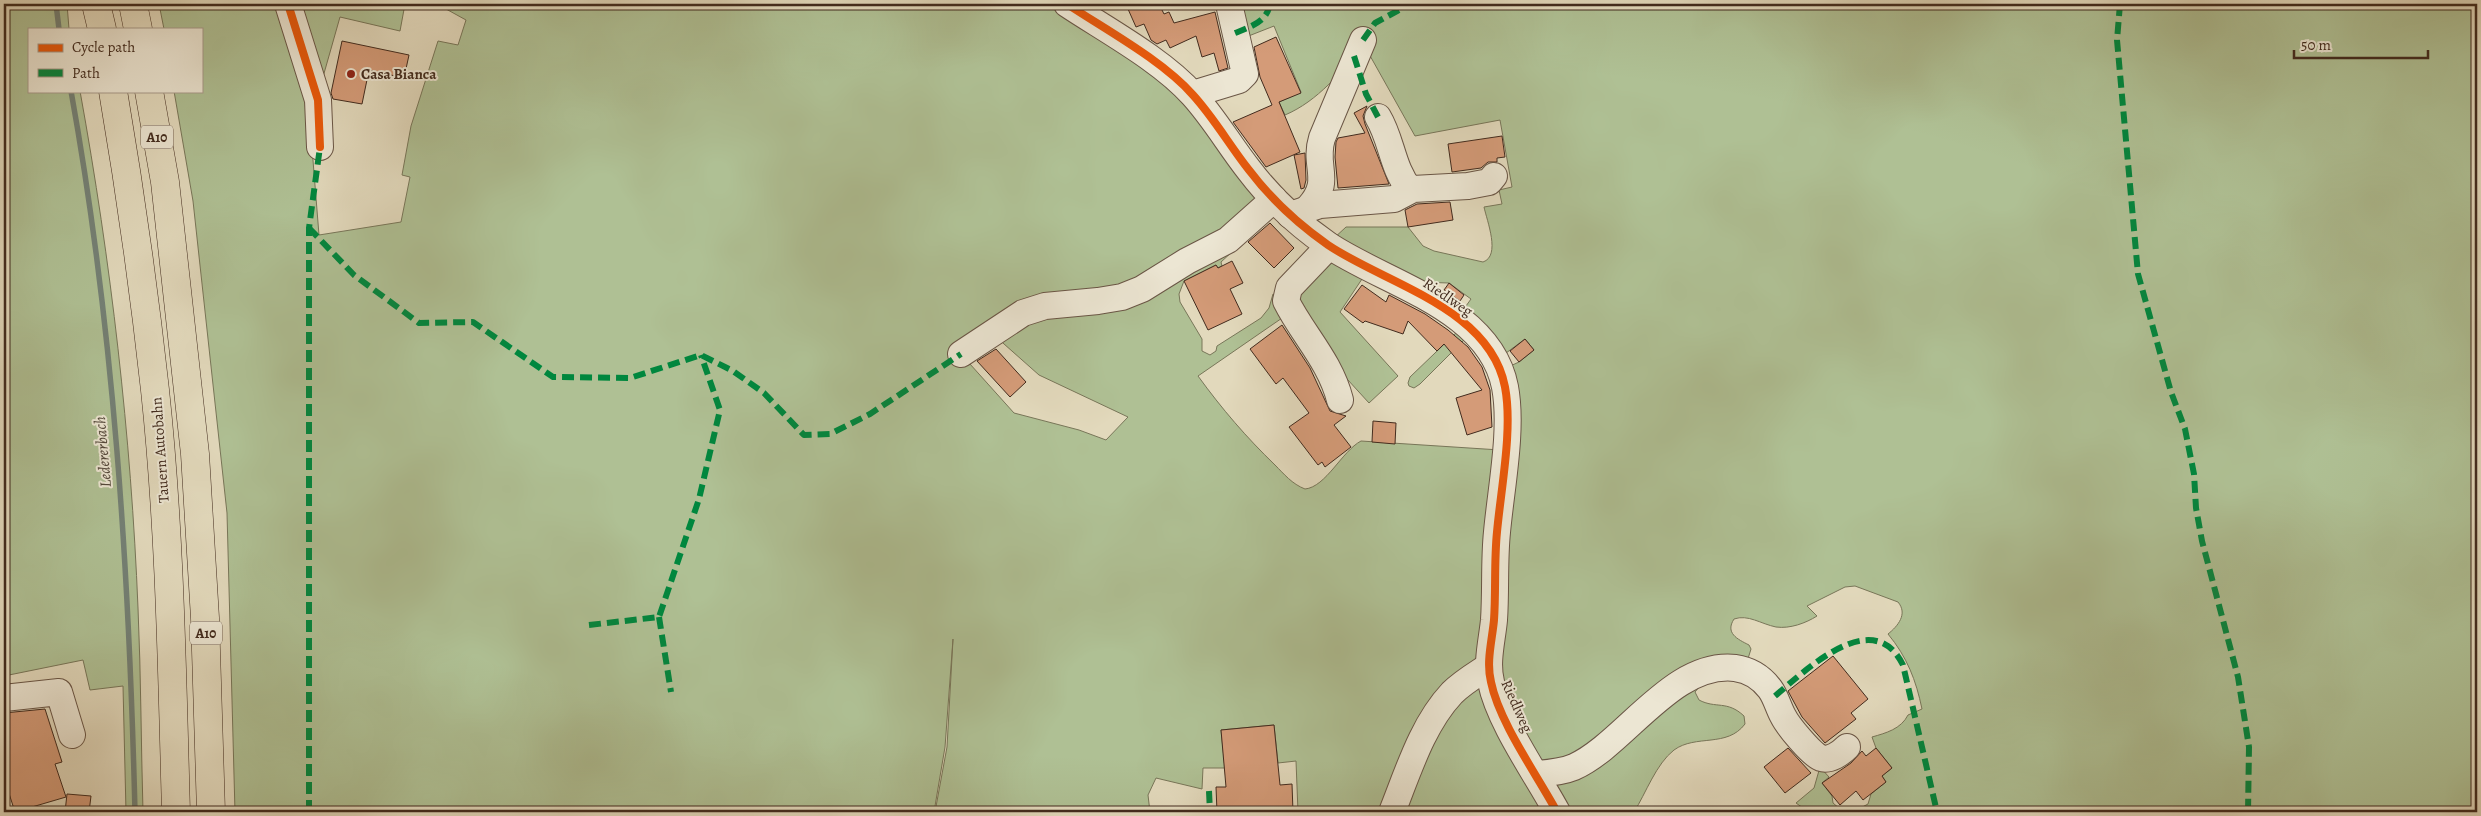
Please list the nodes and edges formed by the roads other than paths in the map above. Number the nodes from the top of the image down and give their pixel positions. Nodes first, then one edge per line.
1 (96, 4) edge
2 (133, 4) edge
3 (288, 4) edge
4 (1067, 4) edge
5 (1228, 4) edge
6 (102, 28) edge
7 (138, 28) edge
8 (1363, 40) dead end
9 (113, 92) edge
10 (149, 92) edge
11 (1193, 94) junction
12 (1378, 117) dead end
13 (320, 146) dead end
14 (1494, 176) dead end
15 (1410, 190) junction
16 (1291, 207) junction
17 (1330, 246) junction
18 (961, 354) dead end
19 (1340, 400) dead end
20 (1489, 666) junction
21 (4, 698) edge
22 (72, 735) dead end
23 (1847, 747) dead end
24 (1537, 774) junction
25 (176, 812) edge
26 (211, 812) edge
27 (1392, 812) edge
28 (1557, 812) edge

1 - 6 highway
2 - 7 highway
3 - 13 street
4 - 11 street, Riedlweg
5 - 11 street
8 - 16 street
9 - 25 highway, Tauern Autobahn / A10
10 - 26 highway, A10
11 - 16 street, Riedlweg
12 - 15 street
14 - 15 street
15 - 16 street
16 - 17 street, Riedlweg
16 - 18 street
17 - 19 street
17 - 20 street, Riedlweg
20 - 24 street, Riedlweg
20 - 27 street
21 - 22 street
23 - 24 street
24 - 28 street, Riedlweg

